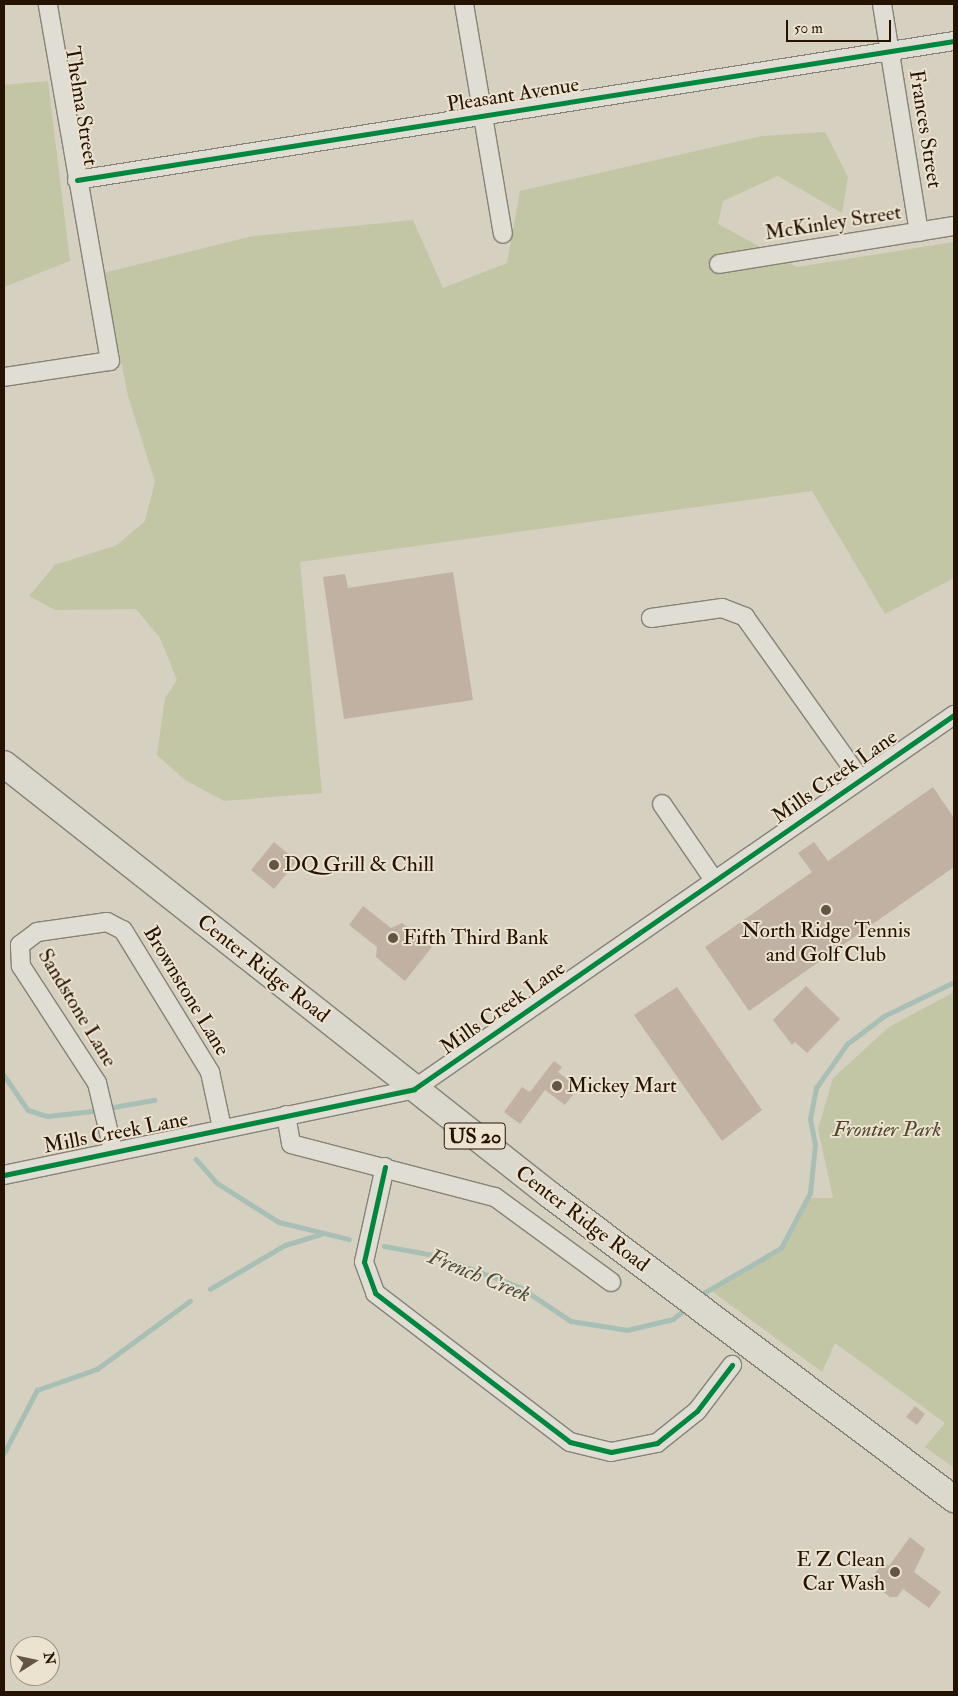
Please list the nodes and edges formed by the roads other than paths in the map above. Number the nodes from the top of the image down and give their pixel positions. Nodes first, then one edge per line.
1 (48, 4) edge
2 (464, 4) edge
3 (882, 4) edge
4 (954, 41) edge
5 (890, 51) junction
6 (482, 116) junction
7 (77, 180) junction
8 (954, 226) edge
9 (919, 232) junction
10 (503, 234) dead end
11 (719, 264) dead end
12 (4, 378) edge
13 (652, 618) dead end
14 (954, 715) edge
15 (4, 764) edge
16 (860, 779) junction
17 (662, 804) dead end
18 (714, 880) junction
19 (72, 927) joint
20 (414, 1089) junction
21 (286, 1115) junction
22 (222, 1128) junction
23 (113, 1150) junction
24 (385, 1167) junction
25 (4, 1175) edge
26 (611, 1282) dead end
27 (732, 1365) dead end
28 (954, 1499) edge

1 - 7 street, Thelma Street
2 - 6 street
3 - 5 street, Frances Street
4 - 5 street, Pleasant Avenue
5 - 6 street, Pleasant Avenue
5 - 9 street, Frances Street
6 - 7 street, Pleasant Avenue
6 - 10 street
7 - 12 street, Thelma Street
8 - 9 street, McKinley Street
9 - 11 street, McKinley Street
13 - 16 street
14 - 16 street, Mills Creek Lane
15 - 20 main road, Center Ridge Road / US 20
16 - 18 street, Mills Creek Lane
17 - 18 street
18 - 20 street, Mills Creek Lane
19 - 22 street, Brownstone Lane
19 - 23 street, Sandstone Lane
20 - 21 street, Mills Creek Lane
20 - 28 main road, Center Ridge Road / US 20
21 - 22 street, Mills Creek Lane
21 - 24 street
22 - 23 street, Mills Creek Lane
23 - 25 street, Mills Creek Lane
24 - 26 street
24 - 27 street

